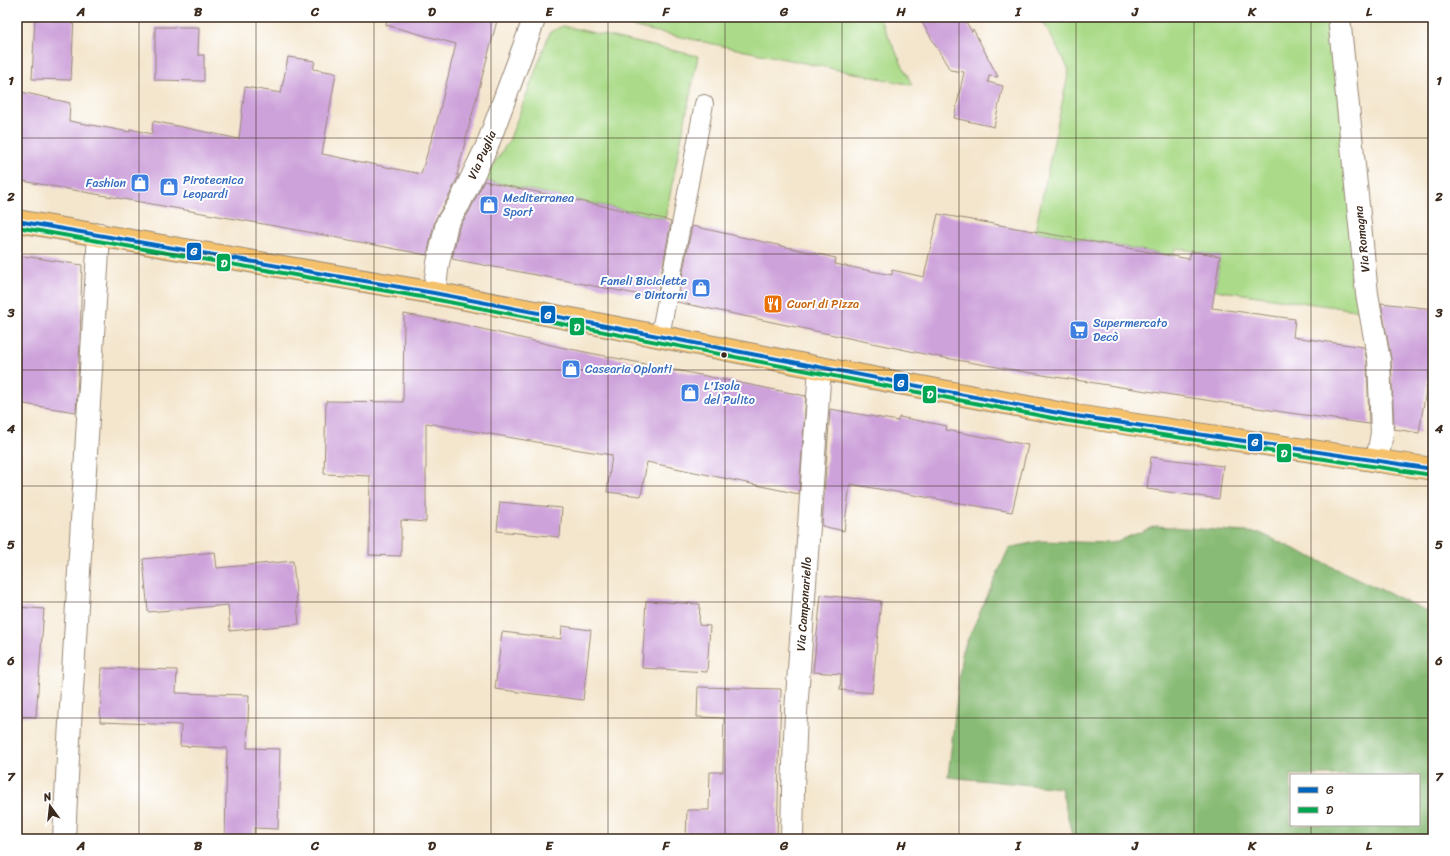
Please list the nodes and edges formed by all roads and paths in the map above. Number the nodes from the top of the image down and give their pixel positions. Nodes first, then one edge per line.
1 (535, 17) edge
2 (1340, 17) edge
3 (704, 104) dead end
4 (17, 221) edge
5 (98, 234) junction
6 (434, 293) junction
7 (660, 336) junction
8 (820, 368) junction
9 (1377, 461) junction
10 (1433, 469) edge
11 (64, 839) edge
12 (792, 839) edge

1 - 6 street, Via Puglia
2 - 9 street, Via Romagna
3 - 7 lane
4 - 5 main road
5 - 6 main road
5 - 11 street
6 - 7 main road
7 - 8 main road
8 - 9 main road
8 - 12 street, Via Campanariello
9 - 10 main road

